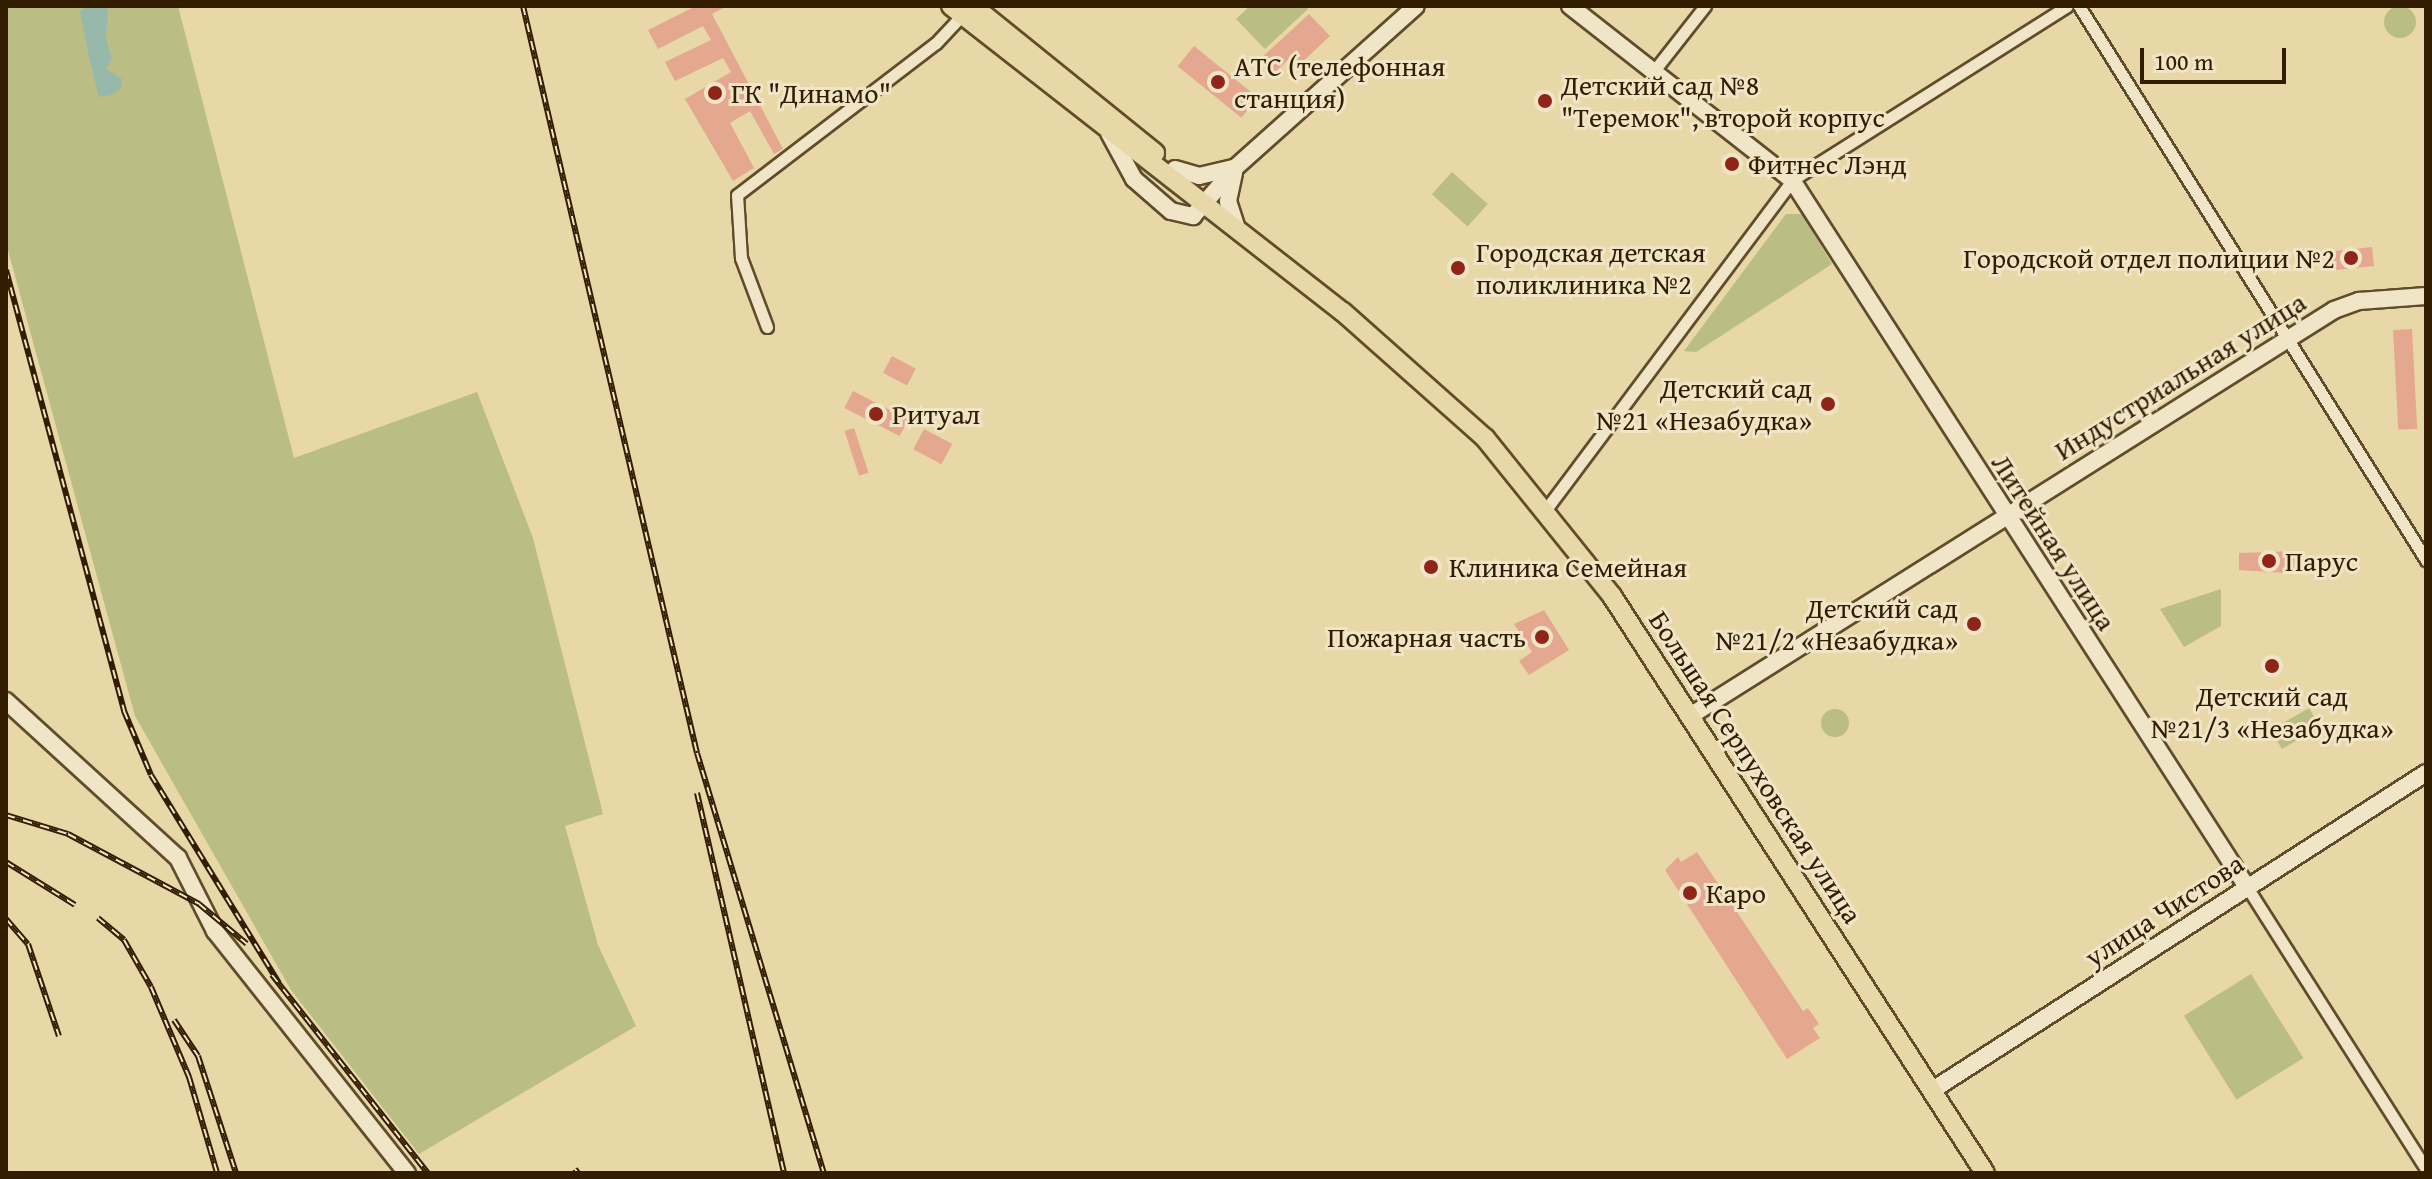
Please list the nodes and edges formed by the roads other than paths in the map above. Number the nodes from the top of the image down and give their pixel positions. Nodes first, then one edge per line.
1 (1416, 6) edge
2 (1570, 6) edge
3 (1705, 6) edge
4 (2067, 6) edge
5 (2079, 6) edge
6 (962, 9) edge
7 (1653, 72) junction
8 (1236, 167) junction
9 (1175, 169) junction
10 (1792, 180) junction
11 (1206, 201) junction
12 (1236, 225) junction
13 (2426, 296) edge
14 (767, 327) dead end
15 (2286, 339) junction
16 (1547, 508) junction
17 (2006, 517) junction
18 (2426, 560) edge
19 (6, 701) edge
20 (1690, 716) junction
21 (2426, 773) edge
22 (2247, 887) junction
23 (1931, 1091) junction
24 (2426, 1169) edge
25 (407, 1173) edge
26 (1985, 1173) edge

1 - 8 street
2 - 7 street, Литейная улица
3 - 7 street
4 - 10 street
5 - 15 street
6 - 9 main road, Большая Серпуховская улица
6 - 11 main road, Большая Серпуховская улица
6 - 14 street
7 - 10 street, Литейная улица
8 - 9 street
8 - 11 street
8 - 12 street
9 - 11 main road, Большая Серпуховская улица
10 - 16 street
10 - 17 street, Литейная улица
11 - 12 main road, Большая Серпуховская улица
12 - 16 main road, Большая Серпуховская улица
13 - 15 street, Индустриальная улица
15 - 17 street, Индустриальная улица
15 - 18 street
16 - 20 main road, Большая Серпуховская улица
17 - 20 street, Индустриальная улица
17 - 22 street, Литейная улица
19 - 25 street
20 - 23 main road, Большая Серпуховская улица
21 - 22 street, улица Чистова
22 - 23 street, улица Чистова
22 - 24 street, Литейная улица
23 - 26 main road, Большая Серпуховская улица

